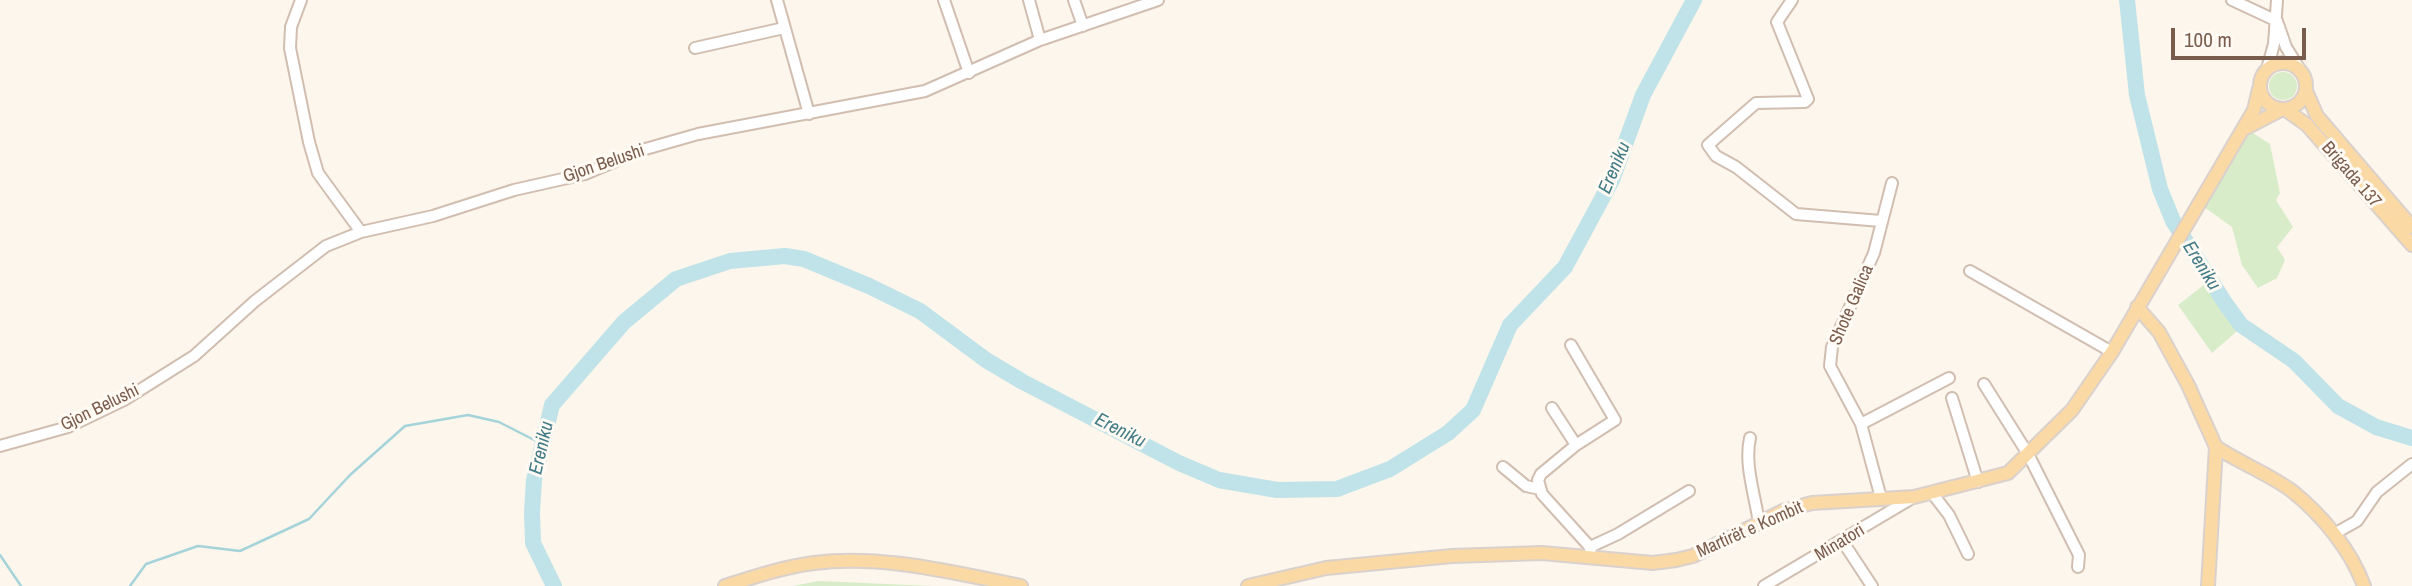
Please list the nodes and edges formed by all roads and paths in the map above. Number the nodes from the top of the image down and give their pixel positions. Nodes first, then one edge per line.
1 (300, 0) edge
2 (777, 0) edge
3 (944, 0) edge
4 (1029, 0) edge
5 (1073, 0) edge
6 (1158, 0) edge
7 (1792, 0) edge
8 (2232, 0) edge
9 (2277, 0) edge
10 (1131, 4) edge
11 (2277, 21) junction
12 (1083, 26) junction
13 (784, 27) junction
14 (1040, 40) junction
15 (695, 47) dead end
16 (2267, 69) junction
17 (2300, 70) junction
18 (969, 73) junction
19 (2259, 89) junction
20 (2306, 91) junction
21 (2283, 110) junction
22 (809, 114) junction
23 (2240, 133) junction
24 (1892, 183) dead end
25 (1881, 221) junction
26 (2412, 227) edge
27 (361, 232) junction
28 (2412, 245) edge
29 (1970, 271) dead end
30 (2137, 307) junction
31 (1571, 345) dead end
32 (2112, 352) junction
33 (1949, 378) dead end
34 (1984, 384) dead end
35 (1952, 398) dead end
36 (1552, 408) dead end
37 (1861, 424) junction
38 (1750, 438) dead end
39 (1576, 445) junction
40 (0, 446) edge
41 (2216, 447) junction
42 (2028, 454) junction
43 (2412, 464) edge
44 (1503, 467) dead end
45 (1978, 482) junction
46 (1540, 489) junction
47 (1689, 491) dead end
48 (1932, 493) junction
49 (1914, 497) junction
50 (1881, 498) junction
51 (1759, 523) junction
52 (2334, 534) junction
53 (1843, 542) junction
54 (1591, 552) junction
55 (1968, 554) dead end
56 (2078, 567) dead end
57 (725, 586) edge
58 (1021, 586) edge
59 (1248, 586) edge
60 (1764, 586) edge
61 (1872, 586) edge
62 (2208, 586) edge
63 (2364, 586) edge

1 - 27 street
2 - 13 street
3 - 18 street
4 - 14 street
5 - 12 street
6 - 10 street, Gjon Belushi
7 - 25 street
8 - 11 street
9 - 11 street
10 - 12 street, Gjon Belushi
11 - 16 street
11 - 17 street
12 - 14 street, Gjon Belushi
13 - 15 street
13 - 22 street
14 - 18 street, Gjon Belushi
16 - 17 main road
16 - 19 main road
17 - 20 main road, Brigada 137
18 - 22 street, Gjon Belushi
19 - 21 main road, Brigada 137
19 - 23 main road, Martirët e Kombit
20 - 21 main road
20 - 26 main road, Brigada 137
21 - 23 main road
21 - 28 main road, Brigada 137
22 - 27 street, Gjon Belushi
23 - 30 main road, Martirët e Kombit
24 - 25 street, Shote Galica
25 - 37 street, Shote Galica
27 - 40 street, Gjon Belushi
29 - 32 street
30 - 32 main road, Martirët e Kombit
30 - 41 main road
31 - 39 street
32 - 42 main road, Martirët e Kombit
33 - 37 street
34 - 42 street
35 - 45 street
36 - 39 street
37 - 50 street, Shote Galica
38 - 51 street
39 - 46 street
41 - 52 main road
41 - 62 main road
42 - 45 main road, Martirët e Kombit
42 - 56 street
43 - 52 street
44 - 46 street
45 - 48 main road, Martirët e Kombit
46 - 54 street
47 - 54 street
48 - 49 main road, Martirët e Kombit
48 - 55 street
49 - 50 main road, Martirët e Kombit
49 - 53 street, Minatori
50 - 51 main road, Martirët e Kombit
51 - 54 main road, Martirët e Kombit
52 - 63 main road
53 - 60 street, Minatori
53 - 61 street
54 - 59 main road, Martirët e Kombit
57 - 58 main road

